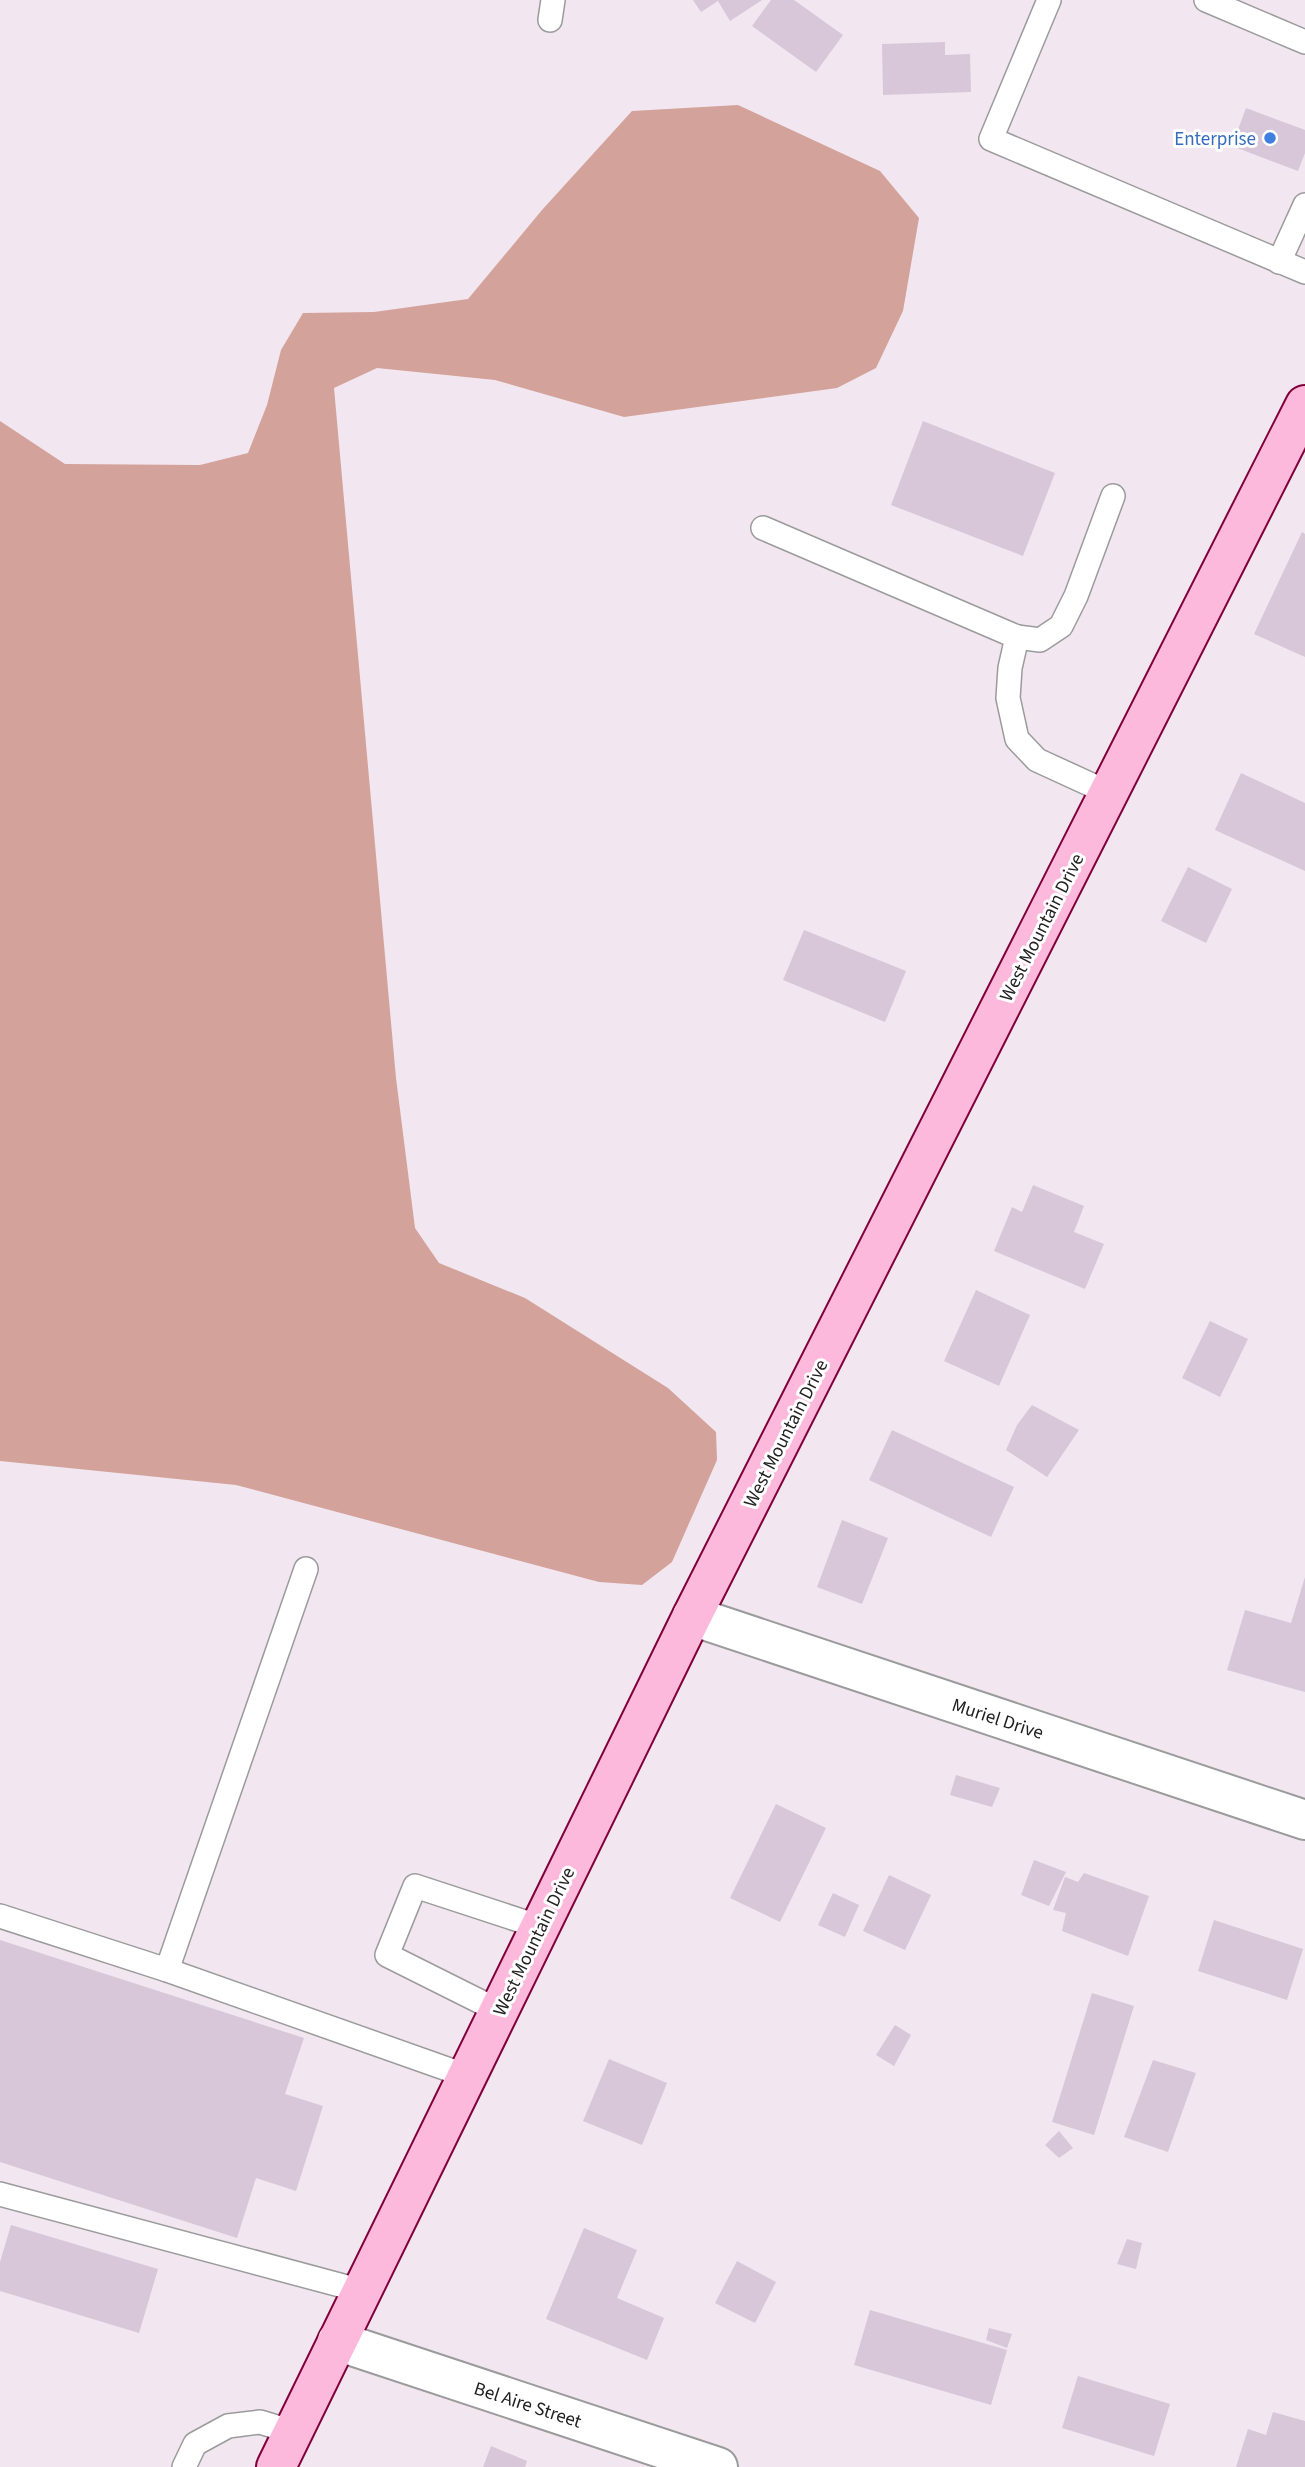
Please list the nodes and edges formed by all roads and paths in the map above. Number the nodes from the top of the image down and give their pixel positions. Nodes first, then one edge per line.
1 (1049, 0) edge
2 (1206, 0) edge
3 (1305, 42) edge
4 (1305, 205) edge
5 (1279, 262) junction
6 (1305, 272) edge
7 (1305, 405) edge
8 (1113, 496) dead end
9 (762, 528) dead end
10 (1017, 637) junction
11 (1109, 793) junction
12 (306, 1569) dead end
13 (692, 1616) junction
14 (1305, 1819) edge
15 (0, 1916) edge
16 (540, 1927) junction
17 (167, 1970) junction
18 (499, 2011) junction
19 (467, 2076) junction
20 (0, 2194) edge
21 (362, 2291) junction
22 (337, 2342) junction
23 (293, 2432) junction
24 (184, 2467) edge
25 (276, 2467) edge
26 (718, 2467) edge

1 - 5 lane
2 - 3 lane
4 - 5 lane
5 - 6 lane
7 - 11 street, West Mountain Drive
8 - 10 lane
9 - 10 lane
10 - 11 lane
11 - 13 street, West Mountain Drive
12 - 17 lane
13 - 14 street, Muriel Drive
13 - 16 street, West Mountain Drive
15 - 17 lane
16 - 18 street, West Mountain Drive
16 - 18 lane
17 - 19 lane
18 - 19 street, West Mountain Drive
19 - 21 street, West Mountain Drive
20 - 21 lane
21 - 22 street, West Mountain Drive
22 - 23 street, West Mountain Drive
22 - 26 street, Bel Aire Street
23 - 24 lane
23 - 25 street, West Mountain Drive

